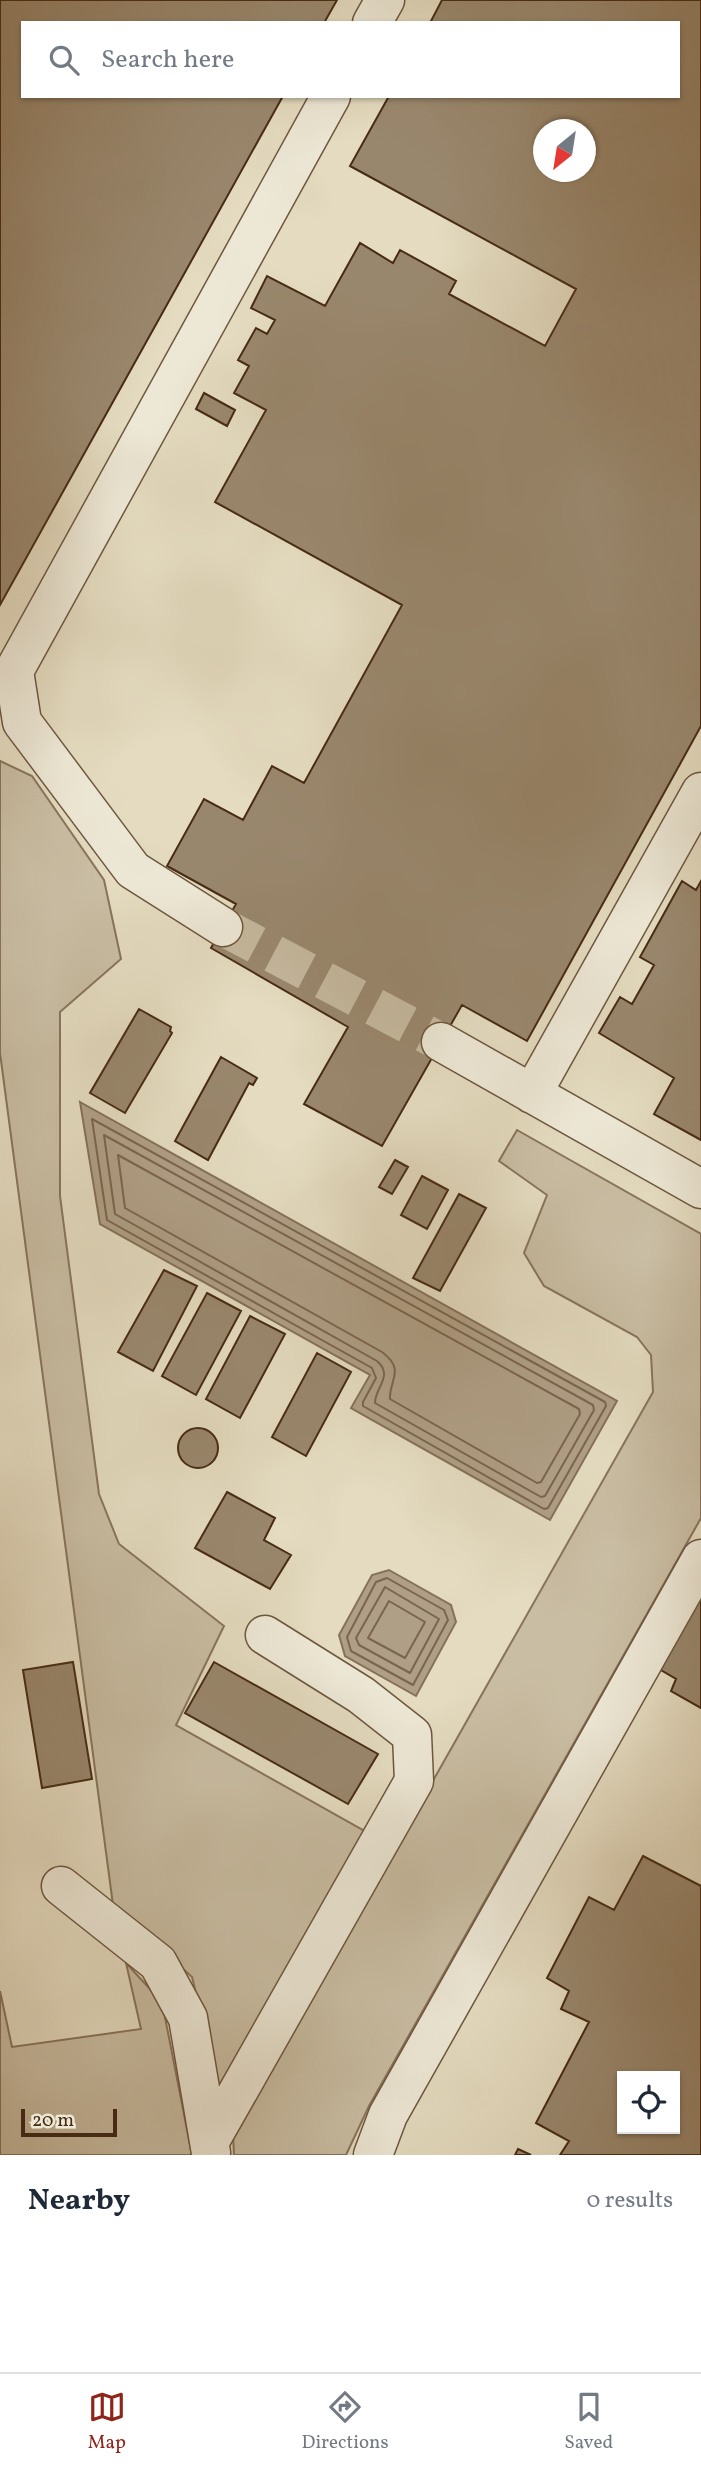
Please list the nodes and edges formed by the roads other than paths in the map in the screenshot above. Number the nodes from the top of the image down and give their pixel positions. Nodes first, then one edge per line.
1 (385, 0) edge
2 (373, 21) edge
3 (330, 98) edge
4 (11, 720) edge
5 (701, 792) edge
6 (223, 927) tunnel mouth
7 (441, 1042) tunnel mouth
8 (532, 1094) junction
9 (701, 1189) edge
10 (701, 1559) edge
11 (265, 1635) dead end
12 (61, 1886) dead end
13 (211, 2148) edge
14 (373, 2155) edge

1 - 2 lane
3 - 4 lane
4 - 6 lane
5 - 8 lane
7 - 8 lane
8 - 9 lane
10 - 14 lane
11 - 13 lane
12 - 13 lane

